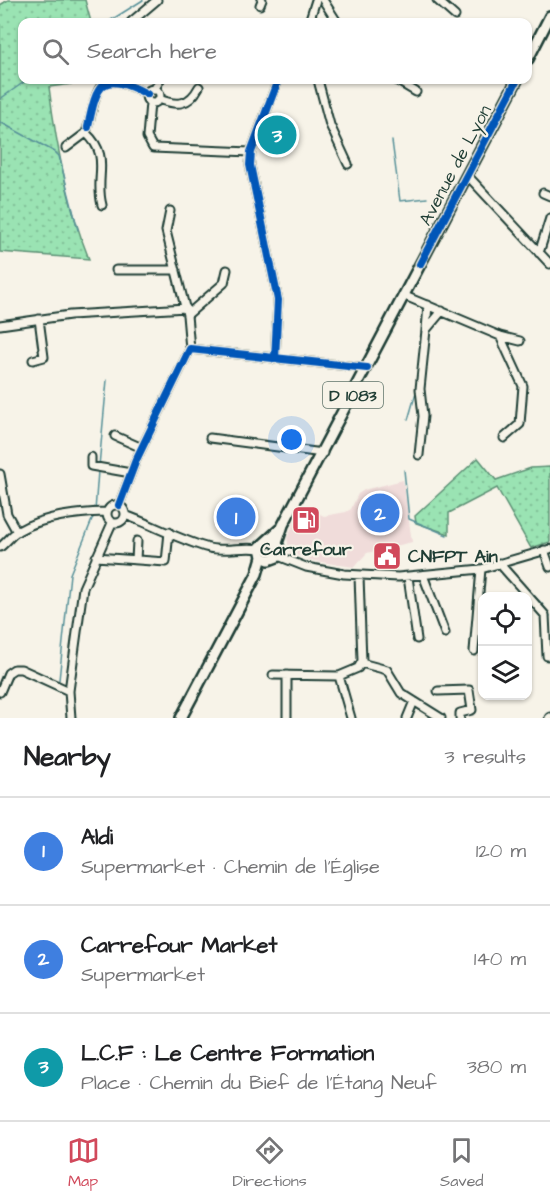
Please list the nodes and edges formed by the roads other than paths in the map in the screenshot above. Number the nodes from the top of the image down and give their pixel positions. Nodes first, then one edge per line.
1 (158, 0) edge
2 (323, 0) edge
3 (437, 0) edge
4 (314, 1) edge
5 (454, 16) dead end
6 (550, 16) edge
7 (136, 18) edge
8 (310, 18) edge
9 (334, 18) edge
10 (532, 51) edge
11 (104, 84) edge
12 (129, 84) edge
13 (158, 84) edge
14 (276, 84) edge
15 (319, 84) edge
16 (403, 84) edge
17 (515, 84) edge
18 (199, 87) dead end
19 (154, 90) junction
20 (416, 92) dead end
21 (147, 94) junction
22 (159, 99) junction
23 (150, 103) junction
24 (86, 133) junction
25 (66, 148) dead end
26 (251, 152) junction
27 (348, 164) dead end
28 (467, 175) junction
29 (102, 206) dead end
30 (170, 211) dead end
31 (550, 218) edge
32 (544, 249) edge
33 (550, 264) edge
34 (116, 270) dead end
35 (176, 270) junction
36 (228, 270) dead end
37 (405, 296) junction
38 (428, 305) junction
39 (187, 311) junction
40 (442, 311) junction
41 (39, 319) junction
42 (0, 324) edge
43 (426, 330) junction
44 (500, 336) junction
45 (520, 341) dead end
46 (190, 349) junction
47 (275, 359) junction
48 (33, 360) dead end
49 (367, 368) junction
50 (115, 436) dead end
51 (210, 438) dead end
52 (504, 438) dead end
53 (142, 448) junction
54 (323, 453) junction
55 (419, 455) dead end
56 (91, 458) dead end
57 (131, 473) junction
58 (0, 474) edge
59 (119, 505) junction
60 (106, 512) junction
61 (4, 515) edge
62 (125, 515) junction
63 (112, 522) junction
64 (17, 532) junction
65 (169, 532) junction
66 (136, 541) dead end
67 (273, 542) junction
68 (0, 547) edge
69 (547, 550) edge
70 (263, 555) junction
71 (278, 556) junction
72 (96, 557) junction
73 (136, 560) junction
74 (499, 563) junction
75 (550, 567) edge
76 (481, 569) junction
77 (423, 575) junction
78 (359, 576) junction
79 (408, 577) junction
80 (445, 633) dead end
81 (417, 639) dead end
82 (474, 651) dead end
83 (547, 656) dead end
84 (361, 663) junction
85 (273, 675) dead end
86 (287, 675) junction
87 (339, 676) junction
88 (69, 691) junction
89 (438, 691) dead end
90 (0, 692) edge
91 (414, 701) junction
92 (71, 718) edge
93 (181, 718) edge
94 (287, 718) edge
95 (351, 718) edge
96 (408, 718) edge
97 (441, 718) edge
98 (460, 718) edge

1 - 7 street
2 - 9 street
3 - 5 street
4 - 8 street
6 - 10 main road
11 - 24 street
12 - 21 street
13 - 19 street
14 - 26 street
15 - 27 street
16 - 20 street
17 - 28 main road, Avenue de Lyon / D 1083
18 - 22 street
19 - 21 street
19 - 22 street
21 - 23 street
22 - 23 street
23 - 26 street
24 - 25 street
24 - 29 street
26 - 47 street
28 - 32 street
28 - 37 main road, Avenue de Lyon / D 1083
30 - 35 street
31 - 32 street
32 - 33 street
34 - 35 street
35 - 39 street
36 - 39 street
37 - 38 street
37 - 49 main road, Avenue de Lyon / D 1083
38 - 40 street
38 - 43 street
39 - 41 street
39 - 46 street
40 - 43 street
40 - 44 street
41 - 42 street
41 - 48 street
43 - 55 street
44 - 45 street
44 - 52 street
46 - 47 street
46 - 53 street
47 - 49 street
49 - 54 main road, Avenue de Lyon / D 1083
50 - 53 street
51 - 54 street
53 - 57 street
54 - 67 main road, Avenue de Lyon / D 1083
56 - 57 street
57 - 59 street
58 - 61 street
59 - 60 street
59 - 62 street
60 - 63 street
60 - 64 street
61 - 64 street
62 - 63 street
62 - 65 street
63 - 72 street
64 - 68 street
65 - 70 street
65 - 73 street
66 - 73 street
67 - 70 main road
67 - 71 main road
69 - 74 street
69 - 75 street
70 - 71 main road
70 - 93 main road
71 - 78 street
72 - 73 street
72 - 88 street
74 - 76 street
74 - 83 street
76 - 77 street
76 - 82 street
77 - 79 street
77 - 80 street
78 - 79 street
78 - 84 street
79 - 81 street
84 - 87 street
84 - 91 street
85 - 86 street
86 - 87 street
86 - 94 street
87 - 95 street
88 - 90 street
88 - 92 street
89 - 98 street
91 - 96 street
91 - 97 street

